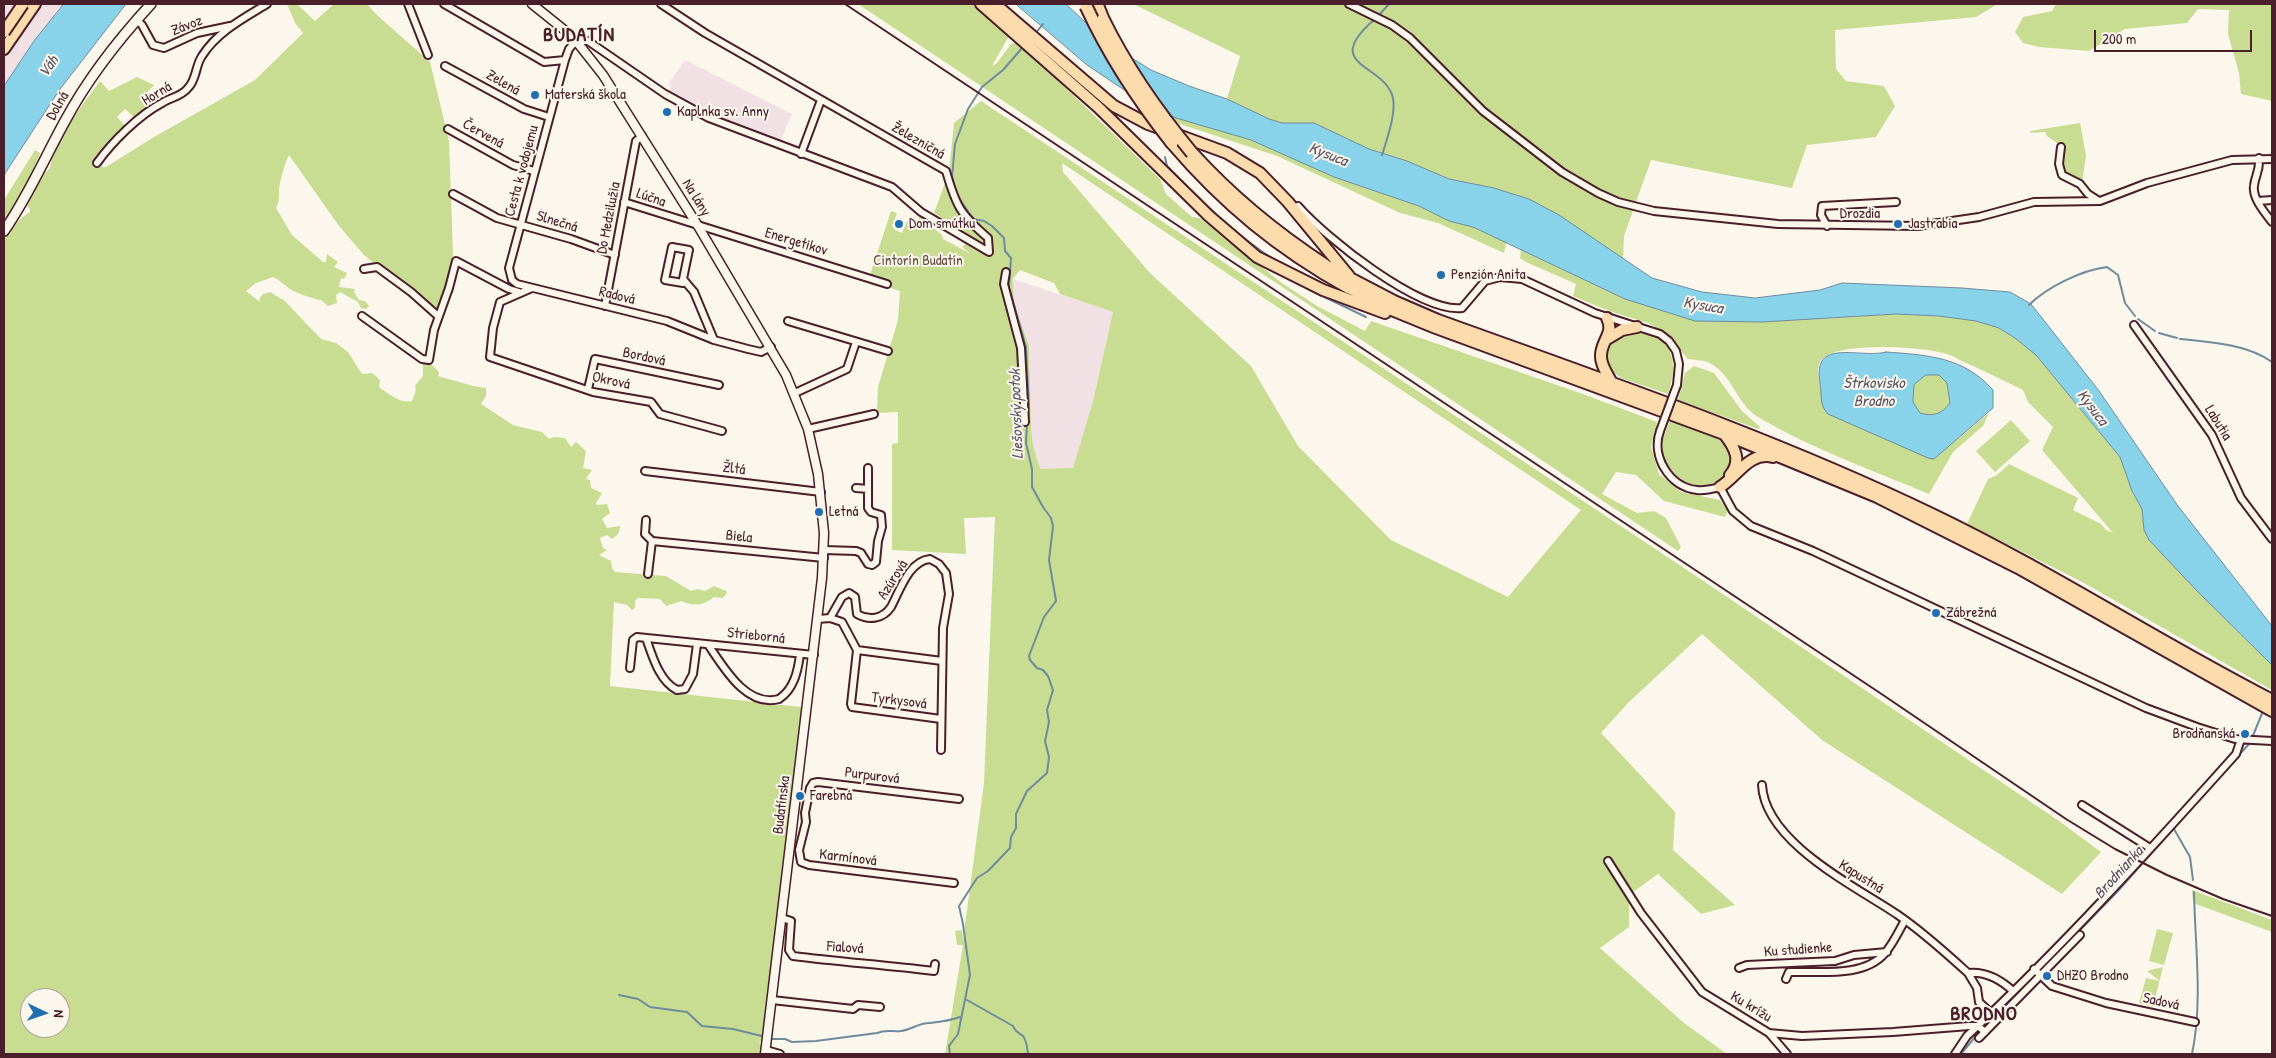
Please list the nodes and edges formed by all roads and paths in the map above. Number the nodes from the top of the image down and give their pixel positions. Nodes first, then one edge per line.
1 (151, 4) edge
2 (268, 4) edge
3 (408, 4) edge
4 (444, 4) edge
5 (532, 4) edge
6 (661, 4) edge
7 (981, 4) edge
8 (996, 4) edge
9 (1085, 4) edge
10 (1097, 4) edge
11 (1349, 4) edge
12 (30, 5) edge
13 (137, 20) junction
14 (4, 23) edge
15 (232, 26) junction
16 (4, 32) edge
17 (1030, 40) junction
18 (576, 41) junction
19 (4, 49) edge
20 (428, 55) dead end
21 (565, 60) junction
22 (445, 66) dead end
23 (821, 100) junction
24 (549, 117) junction
25 (448, 129) dead end
26 (642, 136) junction
27 (2061, 147) dead end
28 (802, 154) junction
29 (2259, 158) junction
30 (2272, 159) edge
31 (97, 163) dead end
32 (534, 171) junction
33 (1273, 186) junction
34 (454, 194) dead end
35 (2272, 200) edge
36 (2100, 201) junction
37 (2258, 201) junction
38 (624, 202) junction
39 (1896, 202) dead end
40 (2272, 222) edge
41 (521, 225) junction
42 (698, 226) junction
43 (1827, 226) junction
44 (4, 231) edge
45 (615, 255) junction
46 (1326, 265) joint
47 (364, 269) dead end
48 (1006, 272) dead end
49 (683, 279) junction
50 (512, 280) joint
51 (887, 284) dead end
52 (1351, 284) junction
53 (532, 288) junction
54 (521, 292) junction
55 (605, 306) junction
56 (362, 316) dead end
57 (438, 316) junction
58 (1607, 318) junction
59 (1416, 320) junction
60 (788, 321) dead end
61 (2134, 325) dead end
62 (1637, 327) junction
63 (714, 340) junction
64 (1606, 340) junction
65 (856, 342) junction
66 (771, 348) junction
67 (888, 351) dead end
68 (1612, 383) junction
69 (719, 385) dead end
70 (588, 390) junction
71 (795, 393) junction
72 (874, 414) dead end
73 (1025, 422) dead end
74 (808, 429) junction
75 (722, 431) dead end
76 (1724, 434) junction
77 (1796, 463) junction
78 (868, 468) dead end
79 (645, 470) dead end
80 (1720, 487) junction
81 (856, 488) dead end
82 (868, 489) junction
83 (821, 492) junction
84 (646, 520) dead end
85 (2272, 539) edge
86 (652, 541) junction
87 (824, 554) junction
88 (648, 574) dead end
89 (830, 618) junction
90 (818, 619) junction
91 (646, 638) junction
92 (697, 644) junction
93 (709, 646) junction
94 (857, 650) junction
95 (800, 654) junction
96 (814, 655) junction
97 (942, 661) junction
98 (630, 668) dead end
99 (2268, 704) edge
100 (941, 719) junction
101 (2240, 740) junction
102 (2272, 741) edge
103 (941, 750) dead end
104 (1762, 785) dead end
105 (959, 798) dead end
106 (2082, 804) dead end
107 (794, 812) junction
108 (805, 813) junction
109 (2150, 848) junction
110 (1608, 861) dead end
111 (954, 883) dead end
112 (782, 918) junction
113 (1906, 920) junction
114 (2080, 935) dead end
115 (1887, 952) junction
116 (935, 964) dead end
117 (1739, 968) dead end
118 (2037, 973) junction
119 (1968, 974) junction
120 (1786, 979) dead end
121 (2013, 990) junction
122 (772, 1000) junction
123 (880, 1007) dead end
124 (1991, 1013) junction
125 (2195, 1022) dead end
126 (1982, 1029) junction
127 (1769, 1033) junction
128 (1979, 1038) dead end
129 (766, 1052) edge
130 (780, 1054) edge
131 (1787, 1054) edge
132 (1955, 1054) edge

1 - 13 main road, Dolná
2 - 15 street, Horná
3 - 20 street
4 - 21 street
5 - 18 street, Na lány
6 - 23 street, Železničná
7 - 17 main road
8 - 17 main road
9 - 52 highway, bridge
10 - 46 highway, bridge
11 - 43 street, Drozdia
12 - 14 main road
12 - 16 main road, bridge
12 - 19 main road
13 - 15 street, Závoz
13 - 44 main road, Dolná
15 - 31 street, Horná
17 - 33 main road
17 - 59 main road
18 - 21 street, Cesta k vodojemu
18 - 26 street, Na lány
18 - 28 street
21 - 24 street, Cesta k vodojemu
22 - 24 street, Zelená
23 - 28 street
23 - 28 street, Železničná
24 - 32 street, Cesta k vodojemu
25 - 32 street, Červená
26 - 38 street, Do Medzilužia
26 - 42 street, Na lány
27 - 36 street
29 - 30 street, Drozdia
29 - 36 street, Drozdia
29 - 37 street
32 - 41 street, Cesta k vodojemu
33 - 52 main road
33 - 58 street
34 - 41 street, Slnečná
35 - 37 street
36 - 43 street, Drozdia
37 - 40 street
38 - 42 street, Lúčna
38 - 45 street, Do Medzilužia
39 - 43 street
41 - 45 street, Slnečná
41 - 50 street, Cesta k vodojemu
42 - 51 street, Energetikov
42 - 66 street, Na lány
45 - 55 street, Do Medzilužia
46 - 52 main road
47 - 57 street
48 - 73 street
49 - 49 street
49 - 63 street
50 - 53 street, Radová
52 - 59 main road
52 - 68 main road
53 - 54 street
53 - 55 street, Radová
54 - 57 street
54 - 70 street, Okrová
55 - 63 street, Radová
56 - 57 street
58 - 62 street
58 - 64 main road
59 - 76 main road
60 - 65 street
61 - 85 street, Labutia
62 - 64 main road
62 - 80 street, bridge
63 - 66 street, Radová
64 - 68 main road
65 - 67 street
65 - 71 street
66 - 71 street, Na lány
68 - 99 main road
69 - 70 street, Bordová
70 - 75 street, Okrová
71 - 74 street, Na lány
72 - 74 street
74 - 83 street, Na lány
76 - 77 main road
76 - 80 main road
77 - 80 main road
77 - 99 main road
78 - 82 street
79 - 83 street, Žltá
80 - 101 street
81 - 82 street
82 - 87 street, Biela
83 - 87 street, Na lány
84 - 86 street
86 - 87 street, Biela
86 - 88 street
87 - 90 street, Budatínska
89 - 90 street
89 - 94 street
89 - 97 street, Azúrová
90 - 96 street, Budatínska
91 - 92 street, Strieborná
91 - 92 street
91 - 98 street
92 - 93 street, Strieborná
93 - 95 street, Strieborná
93 - 95 street, Strieborná
94 - 97 street
94 - 100 street, Tyrkysová
95 - 96 street, Strieborná
96 - 107 street, Budatínska
97 - 100 street, Tyrkysová
100 - 103 street, Tyrkysová
101 - 102 street
101 - 109 street
104 - 113 street, Kapustná
105 - 108 street, Purpurová
106 - 109 street
107 - 108 street
107 - 112 street, Budatínska
108 - 111 street, Karmínová
109 - 118 street
110 - 127 street, Ku krížu
112 - 116 street, Fialová
112 - 122 street, Budatínska
113 - 115 street, Ku studienke
113 - 119 street, Kapustná
114 - 118 street
115 - 117 street, Ku studienke
115 - 120 street, Ku studienke
118 - 121 street
118 - 125 street, Sadová
118 - 126 street
119 - 121 street
119 - 124 street, Kapustná
121 - 124 street
122 - 123 street
122 - 129 street, Budatínska
124 - 126 street
126 - 127 street, Ku krížu
126 - 128 street
126 - 132 street
127 - 131 street
129 - 130 street

